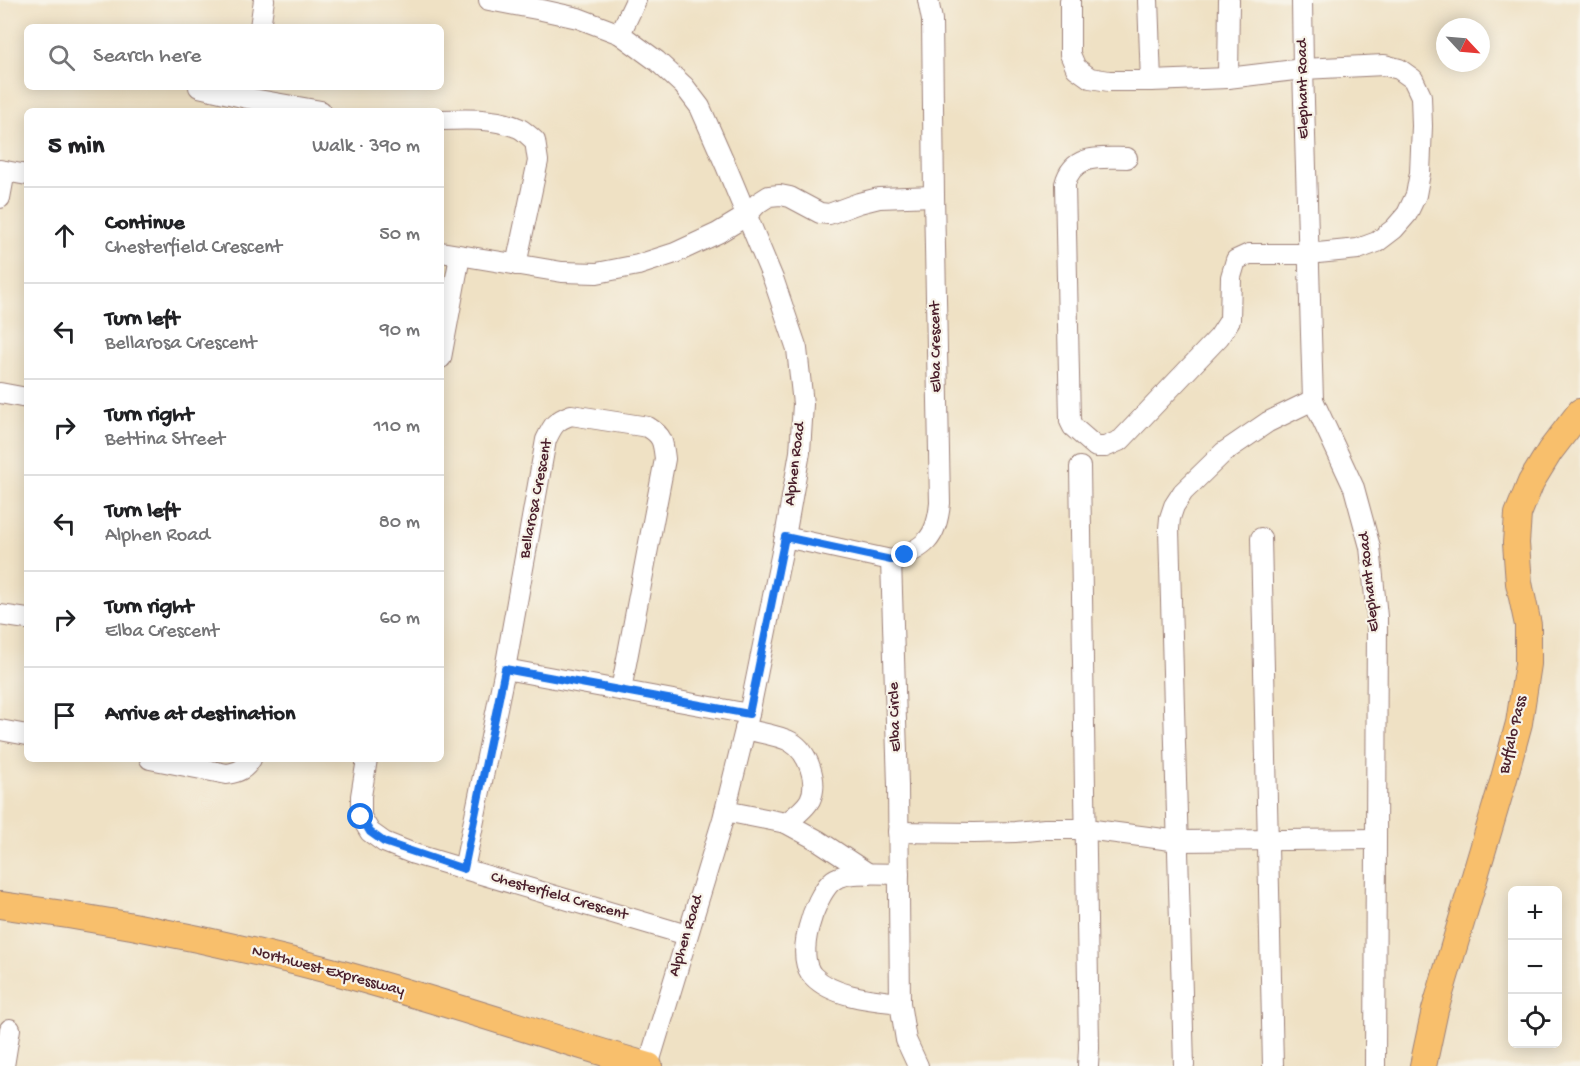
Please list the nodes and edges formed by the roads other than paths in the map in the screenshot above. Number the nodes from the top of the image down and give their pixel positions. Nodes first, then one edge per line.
1 (264, 0) edge
2 (489, 0) edge
3 (636, 0) edge
4 (928, 0) edge
5 (1070, 0) edge
6 (1148, 0) edge
7 (1229, 0) edge
8 (1302, 0) edge
9 (260, 24) edge
10 (620, 34) junction
11 (1303, 69) junction
12 (1228, 78) junction
13 (1150, 81) junction
14 (211, 90) edge
15 (247, 99) edge
16 (302, 108) edge
17 (444, 120) edge
18 (1127, 158) dead end
19 (2, 171) edge
20 (24, 175) edge
21 (934, 196) junction
22 (0, 198) edge
23 (746, 216) junction
24 (451, 254) edge
25 (1308, 254) junction
26 (516, 265) junction
27 (444, 327) edge
28 (0, 393) edge
29 (24, 397) edge
30 (1313, 400) junction
31 (1580, 412) edge
32 (1080, 467) dead end
33 (785, 537) junction
34 (1261, 538) dead end
35 (891, 560) junction
36 (0, 615) edge
37 (24, 619) edge
38 (505, 669) junction
39 (621, 690) junction
40 (747, 722) junction
41 (0, 730) edge
42 (24, 734) edge
43 (165, 762) edge
44 (249, 762) edge
45 (367, 762) edge
46 (725, 811) junction
47 (786, 823) junction
48 (1086, 830) junction
49 (898, 831) junction
50 (1376, 839) junction
51 (1268, 840) junction
52 (1179, 841) junction
53 (464, 869) junction
54 (869, 874) junction
55 (899, 874) junction
56 (0, 905) edge
57 (0, 919) edge
58 (687, 935) junction
59 (900, 1004) junction
60 (10, 1029) dead end
61 (4, 1066) edge
62 (594, 1066) edge
63 (649, 1066) edge
64 (918, 1066) edge
65 (1088, 1066) edge
66 (1184, 1066) edge
67 (1273, 1066) edge
68 (1375, 1066) edge
69 (1423, 1066) edge

1 - 9 street
2 - 10 street, Alphen Road
3 - 10 street
4 - 21 street, Elba Crescent
5 - 13 street
6 - 13 street
7 - 12 street
8 - 11 street, Elephant Road
10 - 23 street, Alphen Road
11 - 12 street
11 - 25 street, Elephant Road
11 - 25 street
12 - 13 street
14 - 15 street
15 - 16 street
17 - 26 street
18 - 25 street
19 - 20 street
19 - 22 street
21 - 23 street
21 - 35 street, Elba Crescent
23 - 26 street
23 - 33 street, Alphen Road
24 - 26 street
24 - 27 street
25 - 30 street, Elephant Road
28 - 29 street
30 - 50 street, Elephant Road
30 - 52 street
31 - 69 main road, Buffalo Pass
32 - 48 street
33 - 35 street
33 - 40 street, Alphen Road
34 - 51 street
35 - 49 street, Elba Circle
36 - 37 street
38 - 39 street
38 - 39 street, Bellarosa Crescent
38 - 53 street, Bellarosa Crescent
39 - 40 street
40 - 46 street, Alphen Road
40 - 47 street
41 - 42 street
43 - 44 street
45 - 53 street, Chesterfield Crescent
46 - 47 street
46 - 58 street, Alphen Road
47 - 54 street
48 - 49 street
48 - 52 street
48 - 65 street
49 - 55 street, Elba Circle
50 - 51 street
50 - 68 street, Elephant Road
51 - 52 street
51 - 67 street
52 - 66 street
53 - 58 street, Chesterfield Crescent
54 - 55 street
54 - 59 street
55 - 59 street, Elba Circle
56 - 63 main road, Northwest Expressway
57 - 62 main road, Northwest Expressway
58 - 63 street, Alphen Road
59 - 64 street, Elba Circle
60 - 61 street

